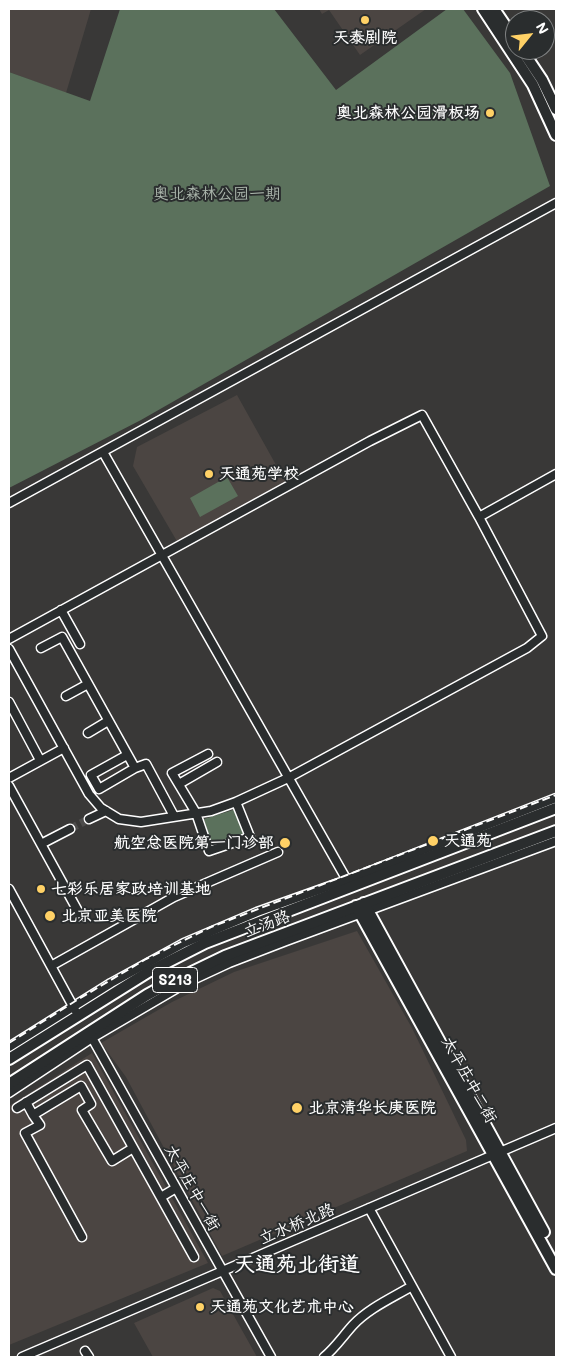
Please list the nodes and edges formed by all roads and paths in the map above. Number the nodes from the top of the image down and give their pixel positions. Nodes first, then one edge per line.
1 (483, 9) edge
2 (494, 9) edge
3 (505, 25) edge
4 (529, 60) edge
5 (556, 109) edge
6 (556, 135) edge
7 (556, 203) edge
8 (103, 452) junction
9 (556, 474) edge
10 (9, 503) edge
11 (480, 517) junction
12 (162, 556) junction
13 (62, 610) junction
14 (9, 639) edge
15 (80, 644) dead end
16 (41, 648) dead end
17 (9, 649) edge
18 (88, 684) junction
19 (66, 696) dead end
20 (9, 702) edge
21 (108, 721) junction
22 (88, 733) dead end
23 (64, 748) junction
24 (208, 754) dead end
25 (127, 755) junction
26 (40, 760) junction
27 (217, 762) dead end
28 (135, 768) junction
29 (9, 778) edge
30 (288, 778) junction
31 (179, 784) junction
32 (9, 786) edge
33 (556, 798) edge
34 (236, 802) junction
35 (556, 808) edge
36 (106, 811) junction
37 (196, 813) junction
38 (174, 816) junction
39 (89, 819) tunnel mouth
40 (70, 829) tunnel mouth
41 (556, 831) edge
42 (556, 841) edge
43 (41, 844) junction
44 (278, 852) dead end
45 (349, 883) junction
46 (9, 889) edge
47 (362, 908) junction
48 (79, 914) dead end
49 (51, 966) junction
50 (76, 1010) junction
51 (90, 1035) junction
52 (9, 1046) edge
53 (9, 1058) edge
54 (73, 1073) junction
55 (9, 1084) edge
56 (81, 1086) junction
57 (9, 1093) edge
58 (26, 1102) junction
59 (17, 1108) dead end
60 (33, 1115) junction
61 (556, 1128) edge
62 (133, 1148) junction
63 (496, 1154) junction
64 (176, 1188) junction
65 (161, 1197) junction
66 (369, 1208) junction
67 (82, 1237) dead end
68 (556, 1255) edge
69 (194, 1257) dead end
70 (556, 1269) edge
71 (223, 1270) junction
72 (412, 1286) junction
73 (22, 1357) edge
74 (271, 1357) edge
75 (324, 1357) edge
76 (452, 1357) edge

1 - 6 main road
2 - 3 main road
4 - 5 main road
7 - 8 street
8 - 10 street
8 - 12 street
9 - 11 street
11 - 12 street
11 - 30 street
12 - 13 street
12 - 30 street
13 - 14 street
13 - 15 street
16 - 18 street
17 - 23 street
18 - 19 street
18 - 21 street
20 - 26 street
21 - 22 street
21 - 25 street
23 - 26 street
23 - 36 street
24 - 31 street
25 - 28 street
25 - 28 street
26 - 29 street
27 - 31 street
28 - 38 street
30 - 34 street
30 - 45 street
31 - 37 street
32 - 43 street
33 - 45 street, 立汤路 / S213
34 - 37 street
34 - 37 street
35 - 45 main road, 立汤路 / S213
36 - 38 street
36 - 39 street
37 - 38 street
40 - 43 street
41 - 47 main road, 立汤路 / S213
42 - 47 street, 立汤路 / S213
43 - 48 street
44 - 49 street
45 - 50 main road, 立汤路 / S213
46 - 49 street
47 - 51 main road, 立汤路 / S213
47 - 63 main road, 太平庄中二街
49 - 50 street
50 - 52 street, 立汤路 / S213
50 - 53 main road, 立汤路 / S213
51 - 55 main road, 立汤路 / S213
51 - 57 street, 立汤路 / S213
51 - 64 street, 太平庄中一街
54 - 56 street
54 - 58 street
54 - 62 street
56 - 60 street
56 - 62 street
58 - 59 street
58 - 60 street
60 - 67 street
61 - 63 street, 立水桥北路
62 - 65 street
63 - 66 street, 立水桥北路
63 - 68 main road, 太平庄中二街
63 - 70 main road, 太平庄中二街
64 - 65 street
64 - 71 street, 太平庄中一街
65 - 69 street
66 - 71 street, 立水桥北路
66 - 72 street
71 - 73 street, 立水桥北路
71 - 74 street, 太平庄中一街
72 - 75 street
72 - 76 street

